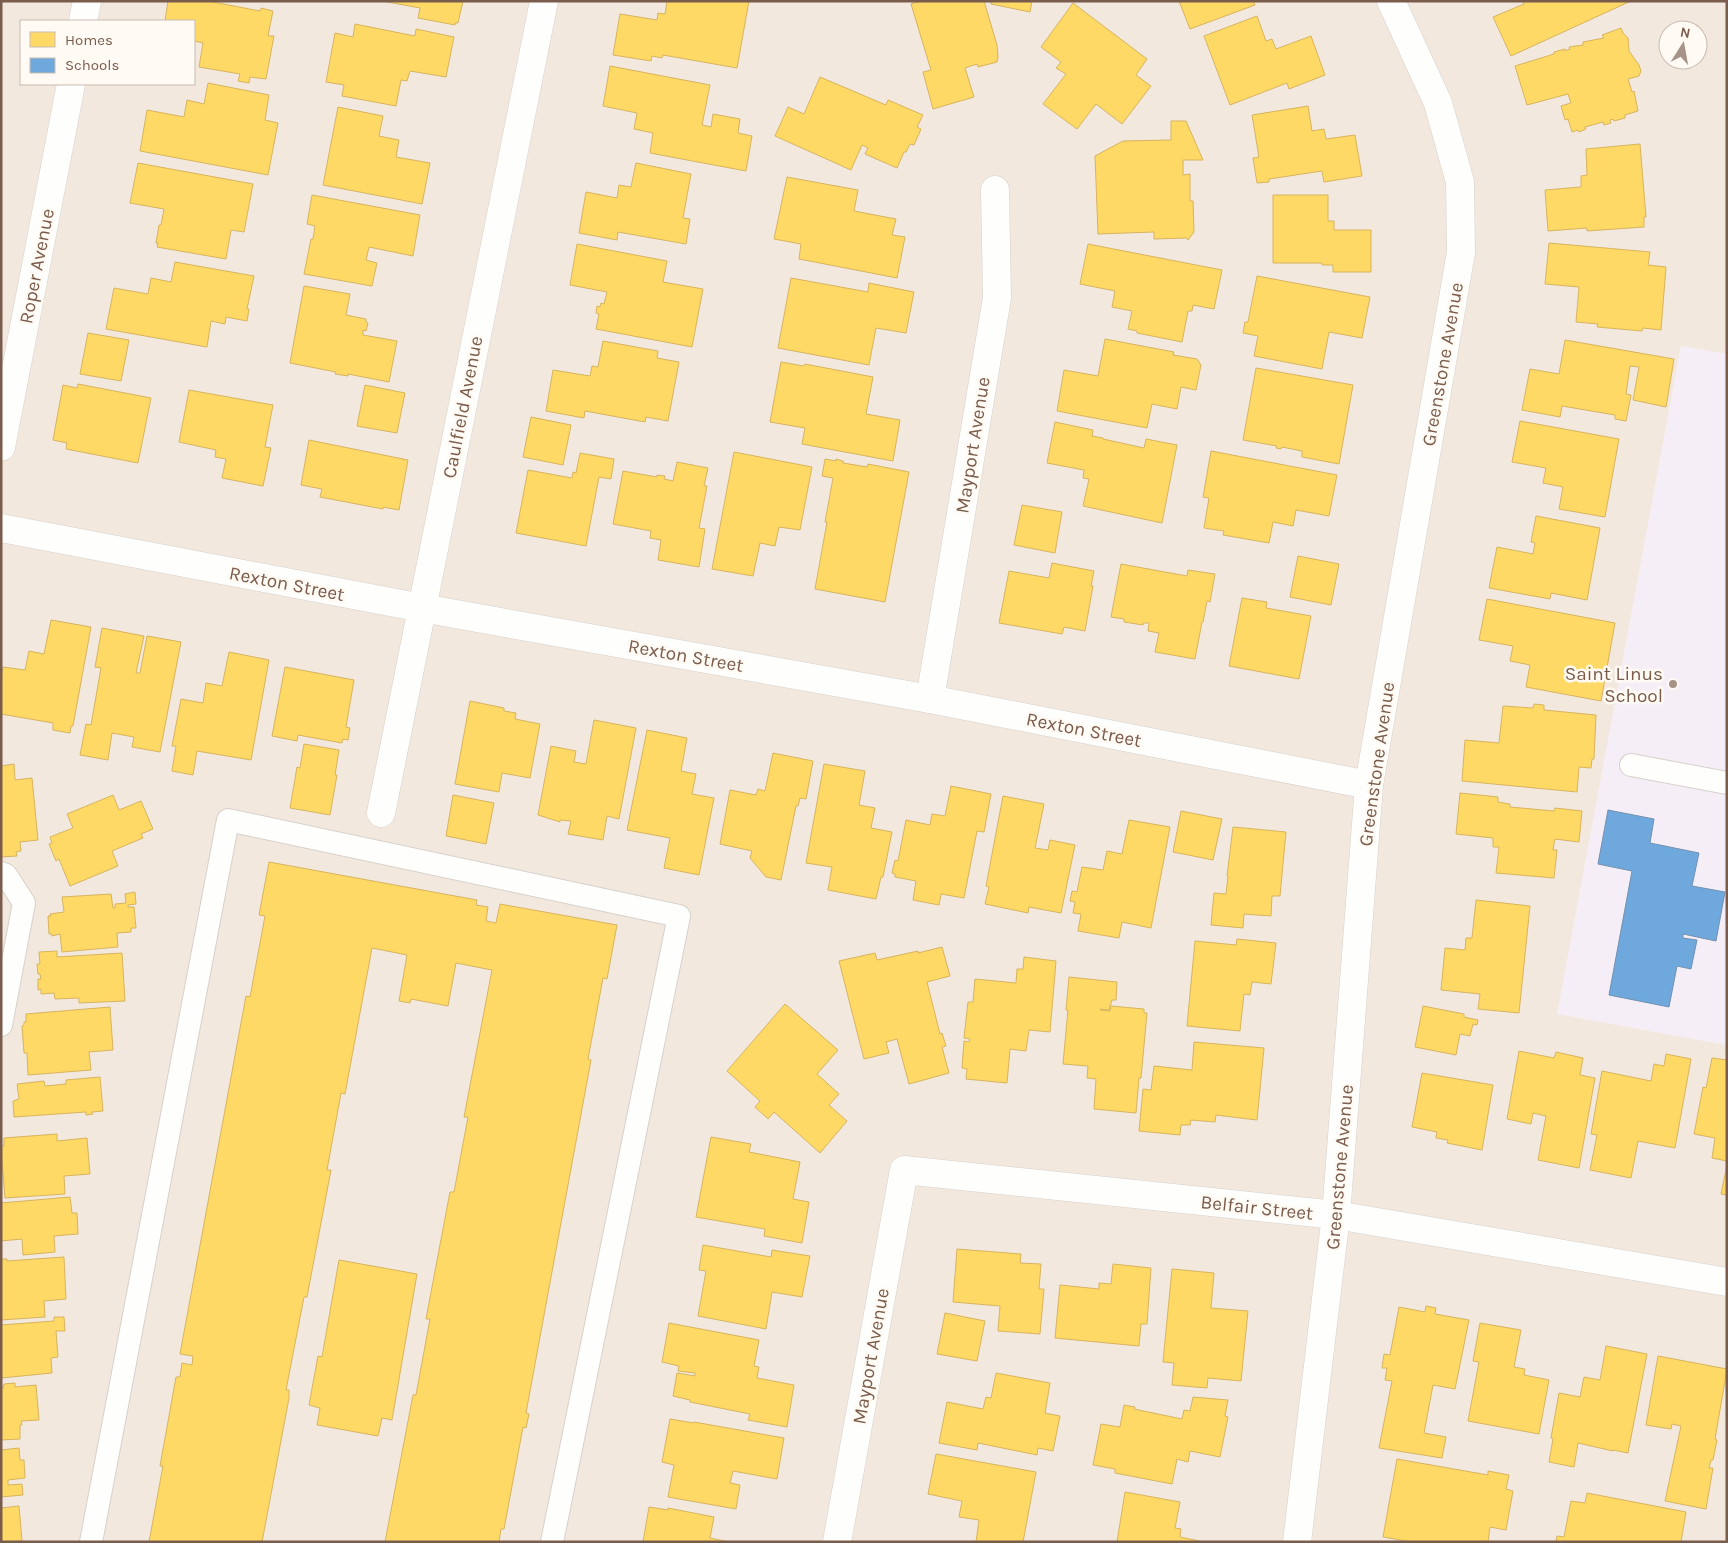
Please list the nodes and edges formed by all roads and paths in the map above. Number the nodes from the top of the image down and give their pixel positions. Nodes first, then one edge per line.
1 (87, 1) edge
2 (544, 1) edge
3 (1392, 1) edge
4 (83, 20) edge
5 (71, 85) edge
6 (995, 190) dead end
7 (1, 447) edge
8 (1, 528) edge
9 (422, 608) junction
10 (930, 699) junction
11 (1631, 765) dead end
12 (1727, 783) edge
13 (1370, 785) junction
14 (380, 813) dead end
15 (1, 873) edge
16 (1, 1025) edge
17 (904, 1170) joint
18 (1336, 1215) junction
19 (1727, 1282) edge
20 (91, 1542) edge
21 (552, 1542) edge
22 (837, 1542) edge
23 (1297, 1542) edge

1 - 4 street
2 - 9 street, Caulfield Avenue
3 - 13 street, Greenstone Avenue
5 - 7 street, Roper Avenue
6 - 10 street, Mayport Avenue
8 - 9 street, Rexton Street
9 - 10 street, Rexton Street
9 - 14 street, Caulfield Avenue
10 - 13 street, Rexton Street
11 - 12 lane
13 - 18 street, Greenstone Avenue
15 - 16 lane
17 - 18 street, Belfair Street
17 - 22 street, Mayport Avenue
18 - 19 street, Belfair Street
18 - 23 street, Greenstone Avenue
20 - 21 lane

